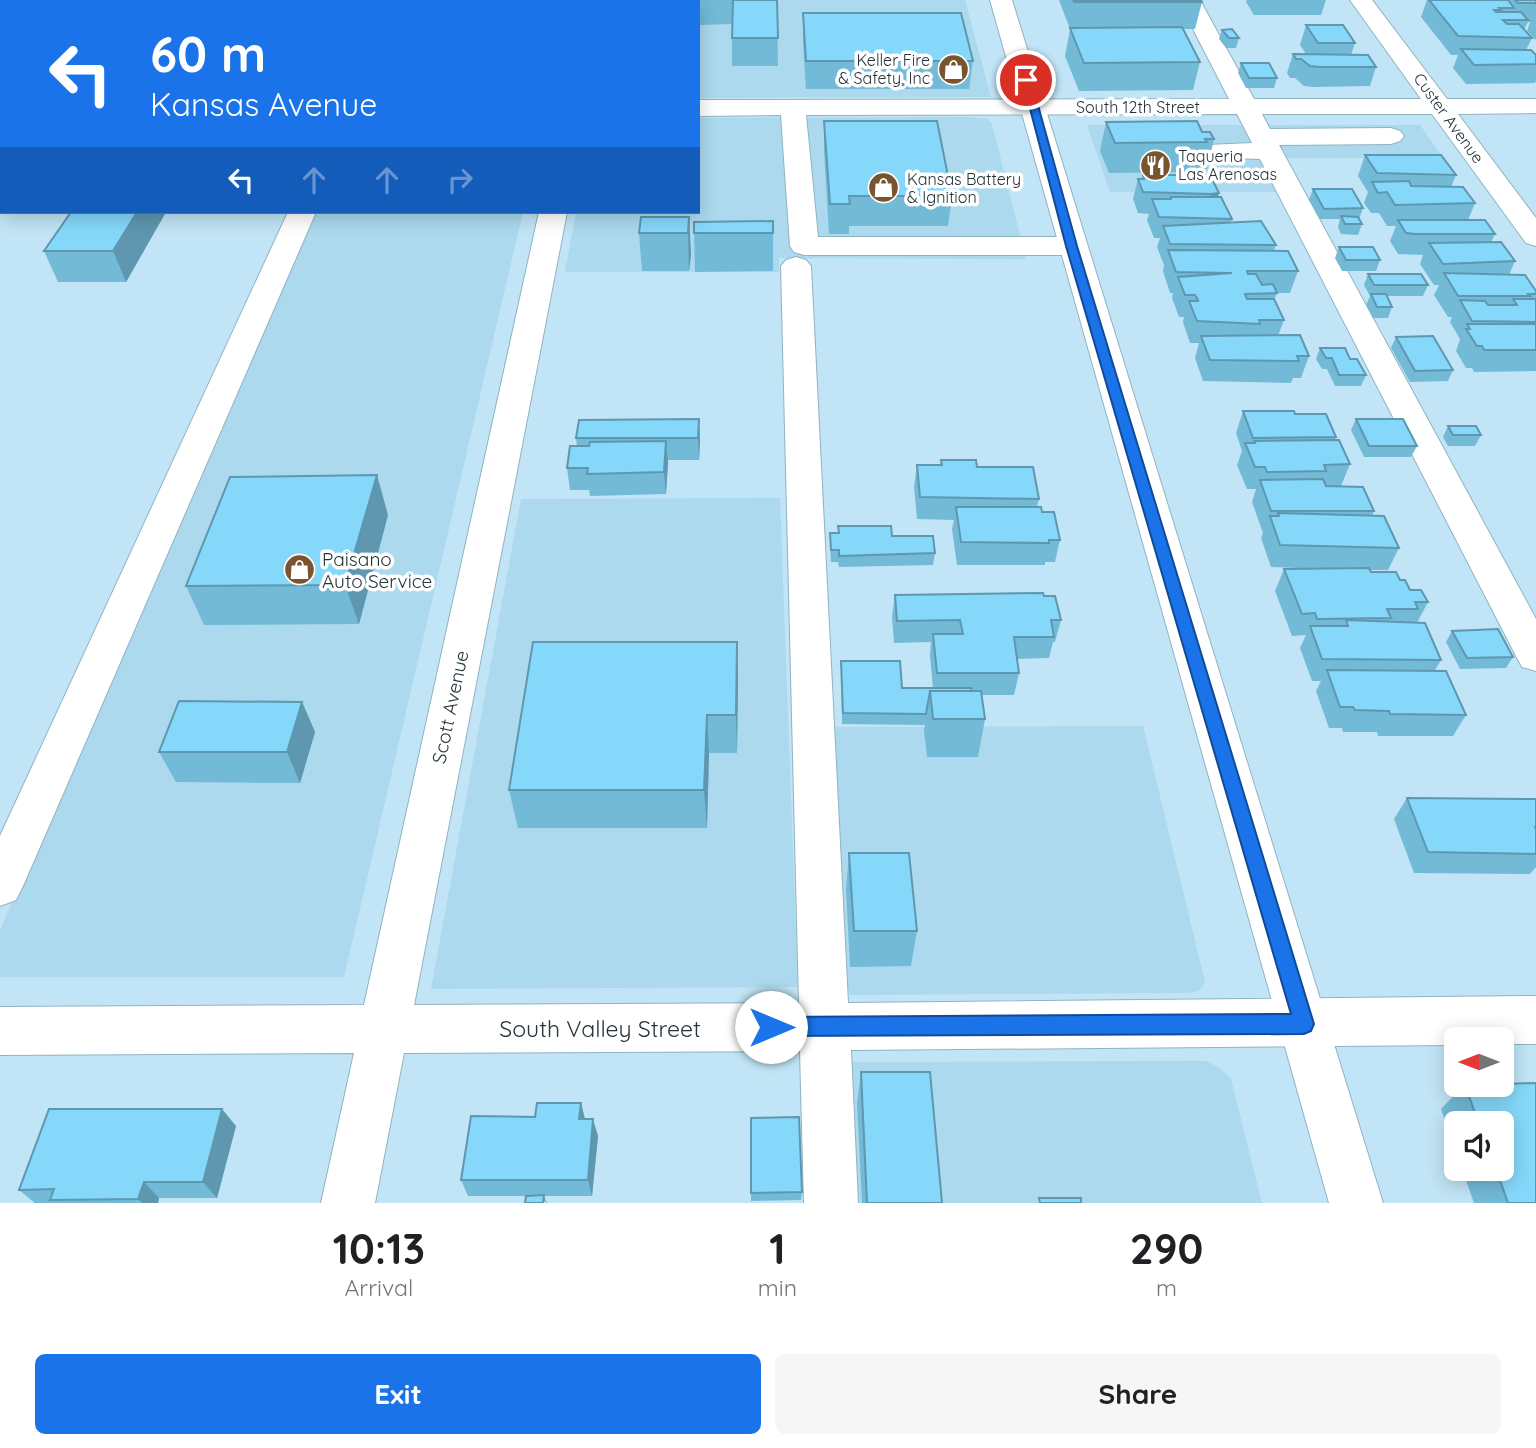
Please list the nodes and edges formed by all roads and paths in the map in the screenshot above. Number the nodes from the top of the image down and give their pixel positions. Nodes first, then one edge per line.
1 (1001, 0) edge
2 (1189, 0) edge
3 (1361, 0) edge
4 (1034, 106) junction
5 (1536, 106) edge
6 (793, 107) junction
7 (1246, 107) junction
8 (1441, 107) junction
9 (700, 108) edge
10 (1391, 136) dead end
11 (1266, 144) junction
12 (1217, 151) dead end
13 (301, 214) edge
14 (553, 214) edge
15 (1536, 237) edge
16 (1072, 246) junction
17 (800, 256) junction
18 (1536, 656) edge
19 (0, 886) edge
20 (1536, 1020) edge
21 (1304, 1024) junction
22 (827, 1026) junction
23 (384, 1029) junction
24 (0, 1031) edge
25 (348, 1203) edge
26 (831, 1203) edge
27 (1356, 1203) edge

1 - 4 street
2 - 7 street
3 - 8 street, Custer Avenue
4 - 6 street, South 12th Street
4 - 7 street, South 12th Street
4 - 16 street
5 - 8 street, South 12th Street
6 - 9 street, South 12th Street
6 - 17 street
7 - 8 street, South 12th Street
7 - 11 street
8 - 15 street, Custer Avenue
10 - 11 street
11 - 12 street
11 - 18 street
13 - 19 street
14 - 23 street, Scott Avenue
16 - 17 street
16 - 21 street
17 - 22 street
20 - 21 street, South Valley Street
21 - 22 street, South Valley Street
21 - 27 street
22 - 23 street, South Valley Street
22 - 26 street
23 - 24 street, South Valley Street
23 - 25 street, Scott Avenue

